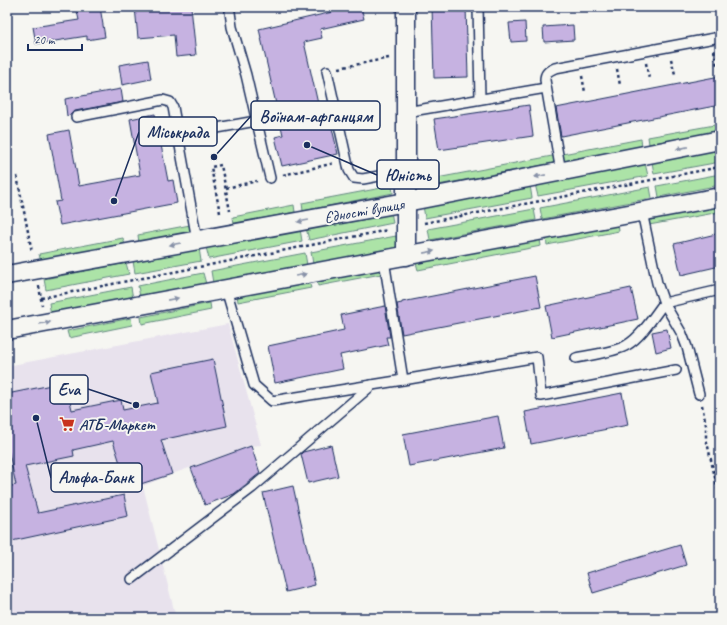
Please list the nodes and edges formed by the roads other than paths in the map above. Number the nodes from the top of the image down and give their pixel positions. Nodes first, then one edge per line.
1 (406, 7) edge
2 (478, 7) edge
3 (230, 12) dead end
4 (720, 36) edge
5 (327, 71) road end
6 (546, 88) junction
7 (480, 99) junction
8 (406, 112) junction
9 (76, 117) dead end
10 (256, 121) junction
11 (178, 135) junction
12 (720, 140) edge
13 (406, 171) junction
14 (561, 172) junction
15 (270, 178) road end
16 (720, 197) edge
17 (406, 202) junction
18 (642, 212) junction
19 (197, 240) junction
20 (406, 256) junction
21 (384, 260) junction
22 (7, 276) edge
23 (226, 289) junction
24 (720, 290) edge
25 (664, 303) junction
26 (7, 330) edge
27 (576, 358) dead end
28 (676, 370) dead end
29 (403, 380) junction
30 (372, 385) junction
31 (699, 394) road end
32 (132, 579) dead end

1 - 8 street
2 - 7 lane
3 - 10 lane
4 - 6 lane
5 - 13 lane
6 - 7 lane
6 - 14 lane
7 - 8 lane
8 - 13 street
9 - 11 lane
10 - 11 lane
10 - 15 lane
11 - 19 lane
12 -> 14 street, Єдності вулиця
13 - 17 street
14 -> 17 street, Єдності вулиця
16 - 18 street
17 -> 19 street, Єдності вулиця
17 - 20 street
20 -> 18 street
18 - 25 lane
19 -> 22 street, Єдності вулиця
20 - 21 street
23 -> 21 street
21 - 29 lane
26 -> 23 street
23 - 30 lane
24 - 25 lane
25 - 27 lane
25 - 31 lane
28 - 29 lane
29 - 30 lane
30 - 32 lane

